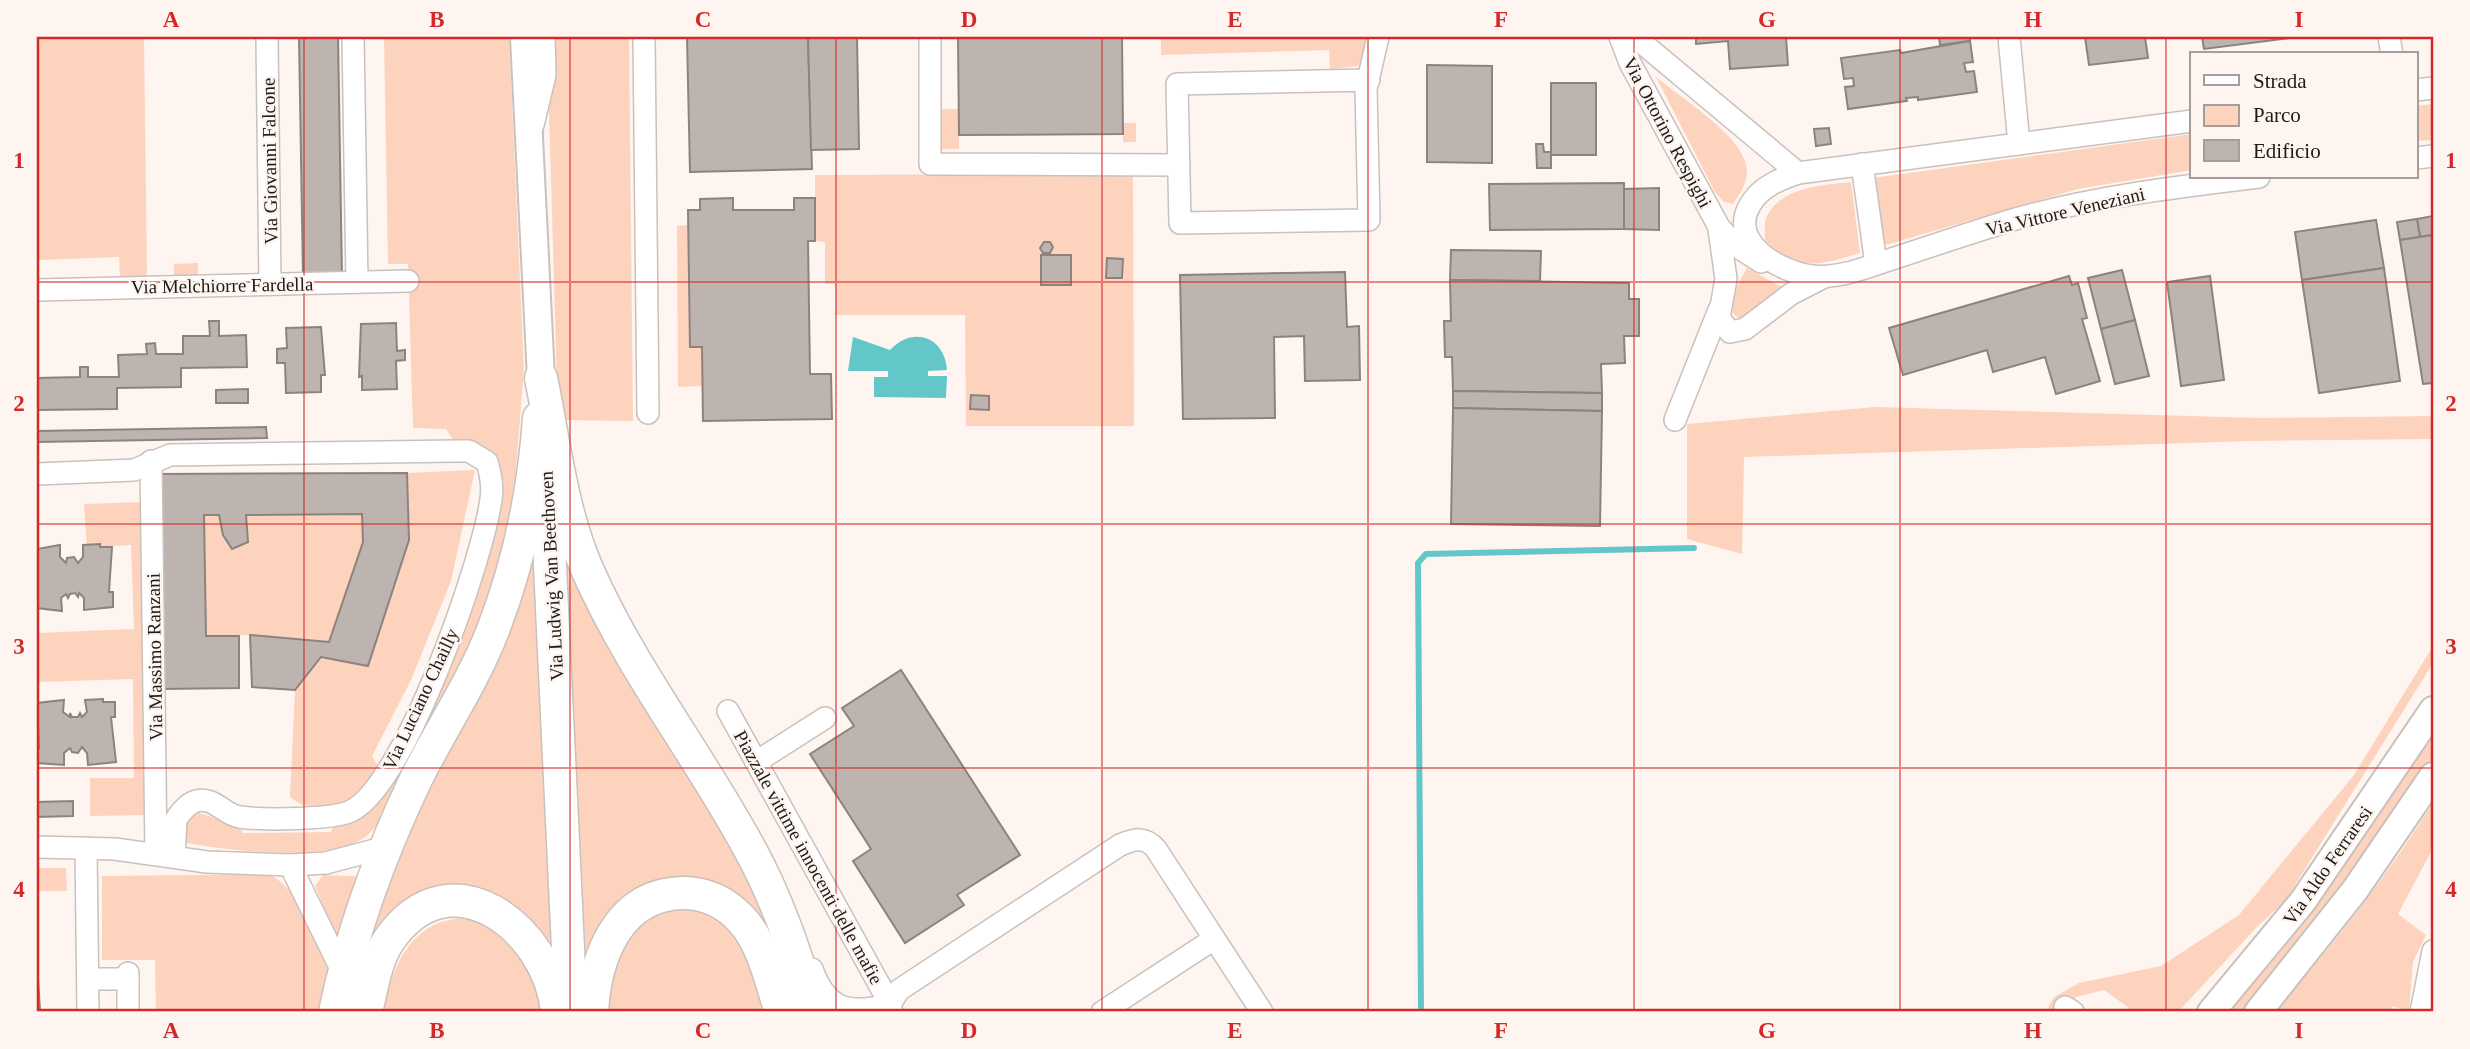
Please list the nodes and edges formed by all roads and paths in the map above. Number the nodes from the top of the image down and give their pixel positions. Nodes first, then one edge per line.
1 (267, 37) edge
2 (353, 37) edge
3 (524, 37) edge
4 (544, 37) edge
5 (644, 37) edge
6 (930, 37) edge
7 (1620, 37) edge
8 (1635, 37) edge
9 (2009, 37) edge
10 (1384, 40) edge
11 (1369, 80) junction
12 (2190, 121) edge
13 (530, 140) junction
14 (2019, 144) junction
15 (1862, 164) junction
16 (1179, 165) junction
17 (1798, 173) junction
18 (2250, 178) edge
19 (1719, 227) junction
20 (1876, 264) junction
21 (1784, 269) junction
22 (1827, 276) junction
23 (408, 281) dead end
24 (357, 282) junction
25 (270, 284) junction
26 (37, 290) edge
27 (1718, 310) junction
28 (541, 378) junction
29 (648, 413) dead end
30 (1675, 420) dead end
31 (142, 466) junction
32 (37, 474) edge
33 (2433, 710) edge
34 (728, 711) dead end
35 (825, 718) dead end
36 (698, 761) junction
37 (756, 762) junction
38 (2433, 776) edge
39 (37, 847) edge
40 (386, 847) junction
41 (86, 848) junction
42 (165, 855) junction
43 (290, 865) junction
44 (1214, 939) junction
45 (2433, 951) edge
46 (344, 975) junction
47 (88, 979) junction
48 (880, 1009) edge
49 (88, 1012) edge
50 (128, 1012) edge
51 (335, 1012) edge
52 (366, 1012) edge
53 (557, 1012) edge
54 (571, 1012) edge
55 (592, 1012) edge
56 (781, 1012) edge
57 (813, 1012) edge
58 (1102, 1012) edge
59 (1262, 1012) edge
60 (2211, 1012) edge
61 (2258, 1012) edge
62 (2421, 1012) edge

1 - 25 street, Via Giovanni Falcone
2 - 24 street
3 - 13 main road, Via Ludwig Van Beethoven
4 - 13 street, Via Ludwig Van Beethoven
5 - 29 street
6 - 16 street
7 - 19 street, Via Ottorino Respighi
8 - 17 street, Via Ottorino Respighi
9 - 14 street
10 - 11 street
11 - 16 street
11 - 16 street
12 - 14 street, Via Vittore Veneziani
13 - 28 main road, Via Ludwig Van Beethoven
14 - 15 street, Via Vittore Veneziani
15 - 17 street, Via Vittore Veneziani
15 - 20 street
17 - 21 street, Via Vittore Veneziani
18 - 20 street, Via Vittore Veneziani
19 - 21 street, Via Ottorino Respighi
19 - 27 street, Via Ottorino Respighi
20 - 22 street, Via Vittore Veneziani
21 - 22 street, Via Vittore Veneziani
22 - 27 street
23 - 24 street, Via Melchiorre Fardella
24 - 25 street, Via Melchiorre Fardella
25 - 26 street, Via Melchiorre Fardella
27 - 30 street, Via Ottorino Respighi
28 - 36 highway
28 - 40 highway
28 - 54 highway, Via Ludwig Van Beethoven
31 - 32 street
31 - 42 street, Via Massimo Ranzani
31 - 42 street, Via Luciano Chailly
33 - 60 main road, Via Aldo Ferraresi
34 - 37 street, Piazzale vittime innocenti delle mafie
35 - 37 street
36 - 48 street
36 - 57 highway
37 - 48 street, Piazzale vittime innocenti delle mafie
38 - 61 main road, Via Aldo Ferraresi
39 - 41 street
40 - 43 street
40 - 46 highway
41 - 42 street
41 - 47 street
42 - 43 street
43 - 46 street
44 - 48 street, Piazzale vittime innocenti delle mafie
44 - 58 street
44 - 59 street, Piazzale vittime innocenti delle mafie
45 - 62 street
46 - 51 highway
47 - 49 street
47 - 50 street
52 - 53 highway
55 - 56 highway

